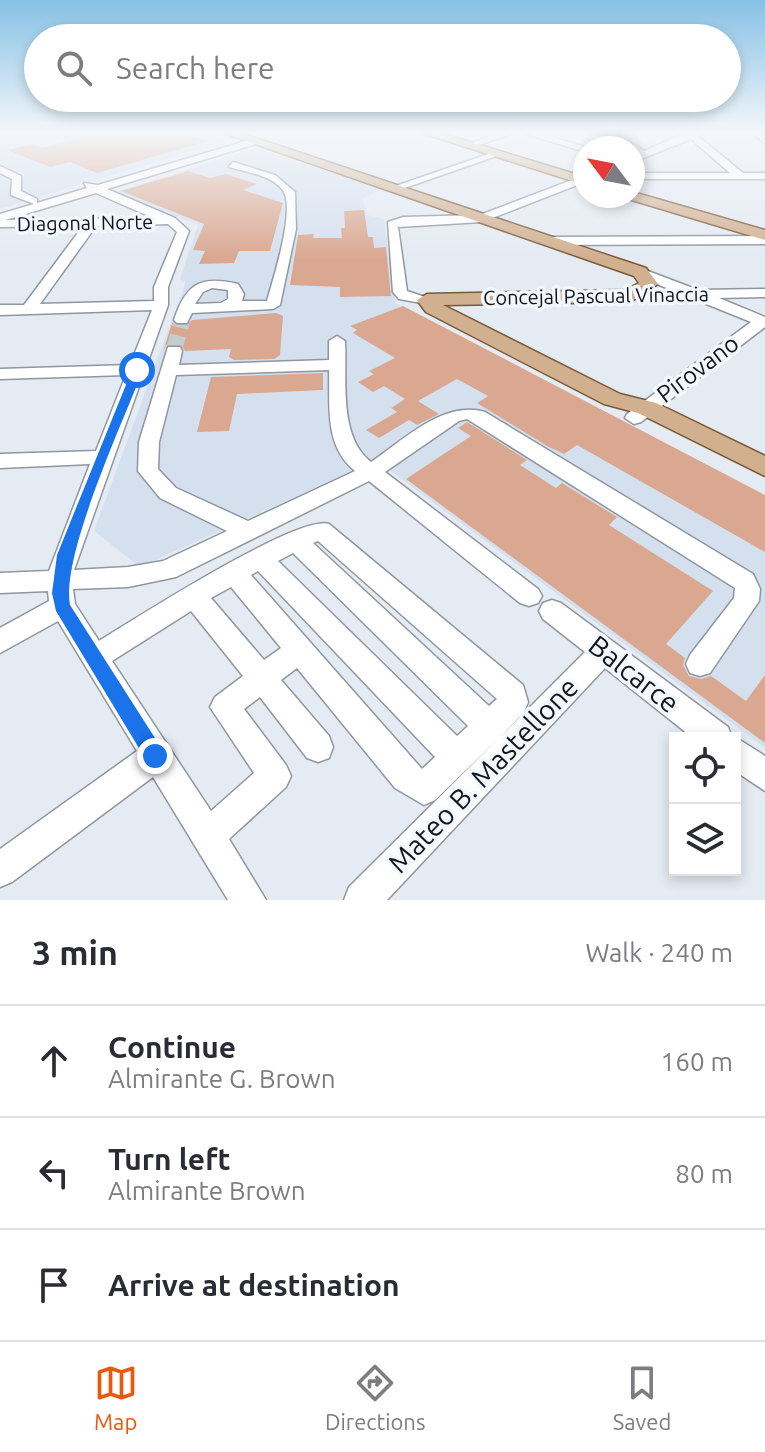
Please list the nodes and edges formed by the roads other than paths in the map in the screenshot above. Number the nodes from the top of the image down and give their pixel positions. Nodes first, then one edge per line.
1 (14, 175) edge
2 (130, 175) edge
3 (262, 175) edge
4 (359, 175) edge
5 (433, 175) edge
6 (645, 176) edge
7 (740, 176) joint
8 (765, 176) edge
9 (17, 181) junction
10 (573, 183) edge
11 (0, 186) edge
12 (93, 187) junction
13 (395, 188) junction
14 (645, 198) edge
15 (33, 201) junction
16 (4, 207) edge
17 (0, 218) edge
18 (482, 218) junction
19 (171, 221) junction
20 (0, 224) edge
21 (91, 224) junction
22 (765, 236) edge
23 (550, 241) junction
24 (640, 272) junction
25 (765, 293) edge
26 (692, 294) junction
27 (630, 296) junction
28 (427, 300) junction
29 (161, 305) junction
30 (228, 306) junction
31 (0, 310) edge
32 (28, 310) junction
33 (764, 321) edge
34 (337, 341) dead end
35 (339, 365) junction
36 (137, 370) junction
37 (0, 374) edge
38 (640, 413) junction
39 (102, 457) junction
40 (0, 461) edge
41 (765, 467) edge
42 (370, 472) junction
43 (765, 487) edge
44 (248, 531) junction
45 (294, 540) junction
46 (260, 558) junction
47 (234, 573) junction
48 (0, 583) edge
49 (61, 592) junction
50 (195, 597) junction
51 (0, 641) edge
52 (299, 650) junction
53 (604, 651) junction
54 (94, 658) junction
55 (700, 664) dead end
56 (262, 678) junction
57 (490, 727) junction
58 (709, 732) edge
59 (318, 747) dead end
60 (155, 756) junction
61 (457, 757) junction
62 (741, 757) edge
63 (765, 775) edge
64 (207, 837) junction
65 (0, 870) edge
66 (248, 900) edge
67 (362, 900) edge

1 - 9 street
2 - 12 street
3 - 30 street
4 - 13 main road
5 - 13 street
6 - 7 street
7 - 8 street
9 - 11 street
9 - 15 street
10 - 18 street
12 - 15 street
12 - 17 street
12 - 19 street
13 - 18 main road
14 - 22 main road
15 - 16 street
18 - 23 main road
18 - 28 street
19 - 21 street, Diagonal Norte
19 - 29 street
20 - 21 street, Diagonal Norte
21 - 32 street
22 - 23 street
23 - 24 main road
24 - 26 street
24 - 27 main road
25 - 26 street, Concejal Pascual Vinaccia
26 - 27 street, Concejal Pascual Vinaccia
26 - 33 street
27 - 28 main road, Concejal Pascual Vinaccia
28 - 38 main road
29 - 32 street
29 - 36 street
30 - 30 street
31 - 32 street
33 - 38 street, Pirovano
34 - 35 street, Balcarce
35 - 42 street, Balcarce
35 - 44 street
36 - 37 street
36 - 39 street
38 - 41 main road
38 - 43 main road
39 - 40 street
39 - 49 street
42 - 44 street
42 - 53 street, Balcarce
42 - 55 street
44 - 49 street
45 - 46 street
45 - 57 street
45 - 57 street
46 - 47 street
46 - 61 street
47 - 50 street
47 - 52 street
48 - 49 street
49 - 51 street
49 - 54 street
50 - 54 street
50 - 56 street
52 - 56 street
52 - 61 street
53 - 58 street, Balcarce
53 - 67 street, Mateo B. Mastellone
54 - 60 street
56 - 59 street
56 - 64 street
57 - 61 street
60 - 64 street
60 - 65 street
62 - 63 street
64 - 66 street

